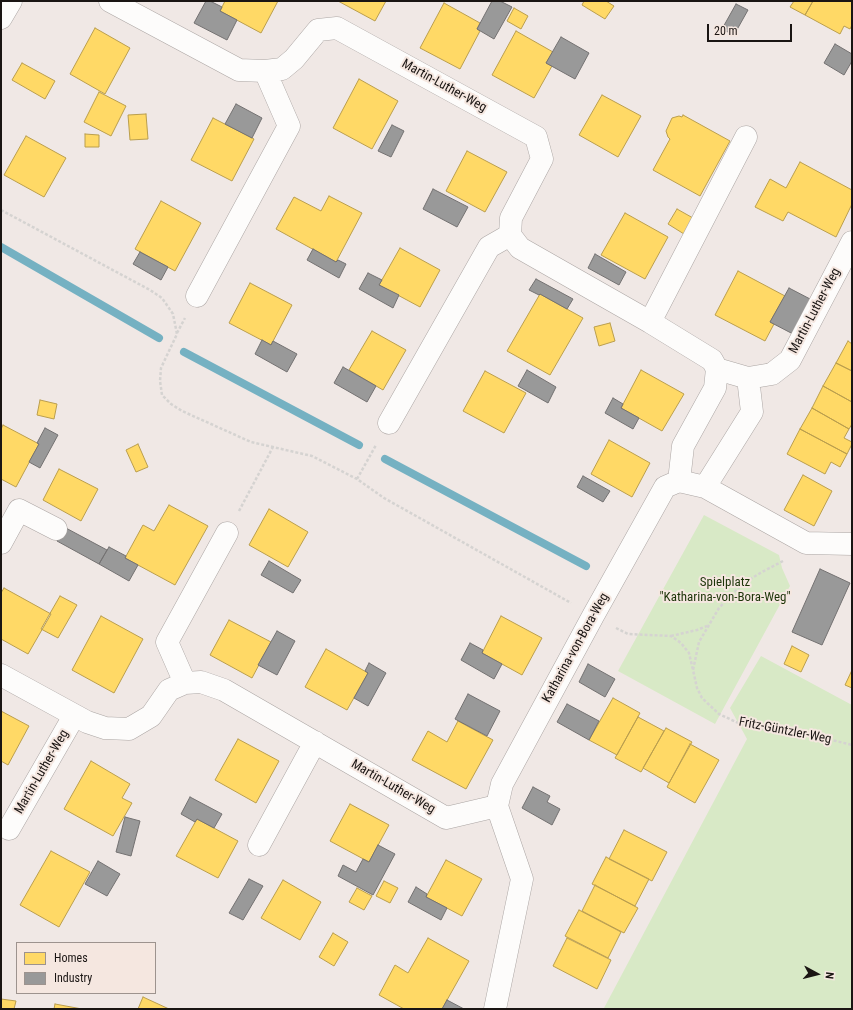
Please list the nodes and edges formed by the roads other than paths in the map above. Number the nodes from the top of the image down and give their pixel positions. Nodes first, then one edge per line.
1 (11, 1) edge
2 (110, 1) edge
3 (1, 18) edge
4 (265, 71) junction
5 (746, 137) dead end
6 (510, 235) junction
7 (852, 242) edge
8 (197, 296) dead end
9 (650, 322) junction
10 (717, 369) junction
11 (748, 378) junction
12 (388, 423) road end
13 (680, 481) junction
14 (705, 487) junction
15 (56, 530) dead end
16 (227, 533) road end
17 (1, 543) edge
18 (852, 544) edge
19 (1, 675) edge
20 (185, 683) junction
21 (74, 716) junction
22 (315, 742) junction
23 (497, 806) junction
24 (9, 829) dead end
25 (259, 845) dead end
26 (495, 1009) edge

1 - 3 street
2 - 4 street, Martin-Luther-Weg
4 - 6 street, Martin-Luther-Weg
4 - 8 street
5 - 9 street
6 - 9 street
6 - 12 street
7 - 11 street, Martin-Luther-Weg
9 - 10 street
10 - 11 street, Martin-Luther-Weg
10 - 13 street
11 - 14 street
13 - 14 street
13 - 23 street, Katharina-von-Bora-Weg
14 - 18 street
15 - 17 street
16 - 20 street
19 - 21 street, Martin-Luther-Weg
20 - 21 street, Martin-Luther-Weg
20 - 22 street, Martin-Luther-Weg
21 - 24 street, Martin-Luther-Weg
22 - 23 street, Martin-Luther-Weg
22 - 25 street
23 - 26 street

